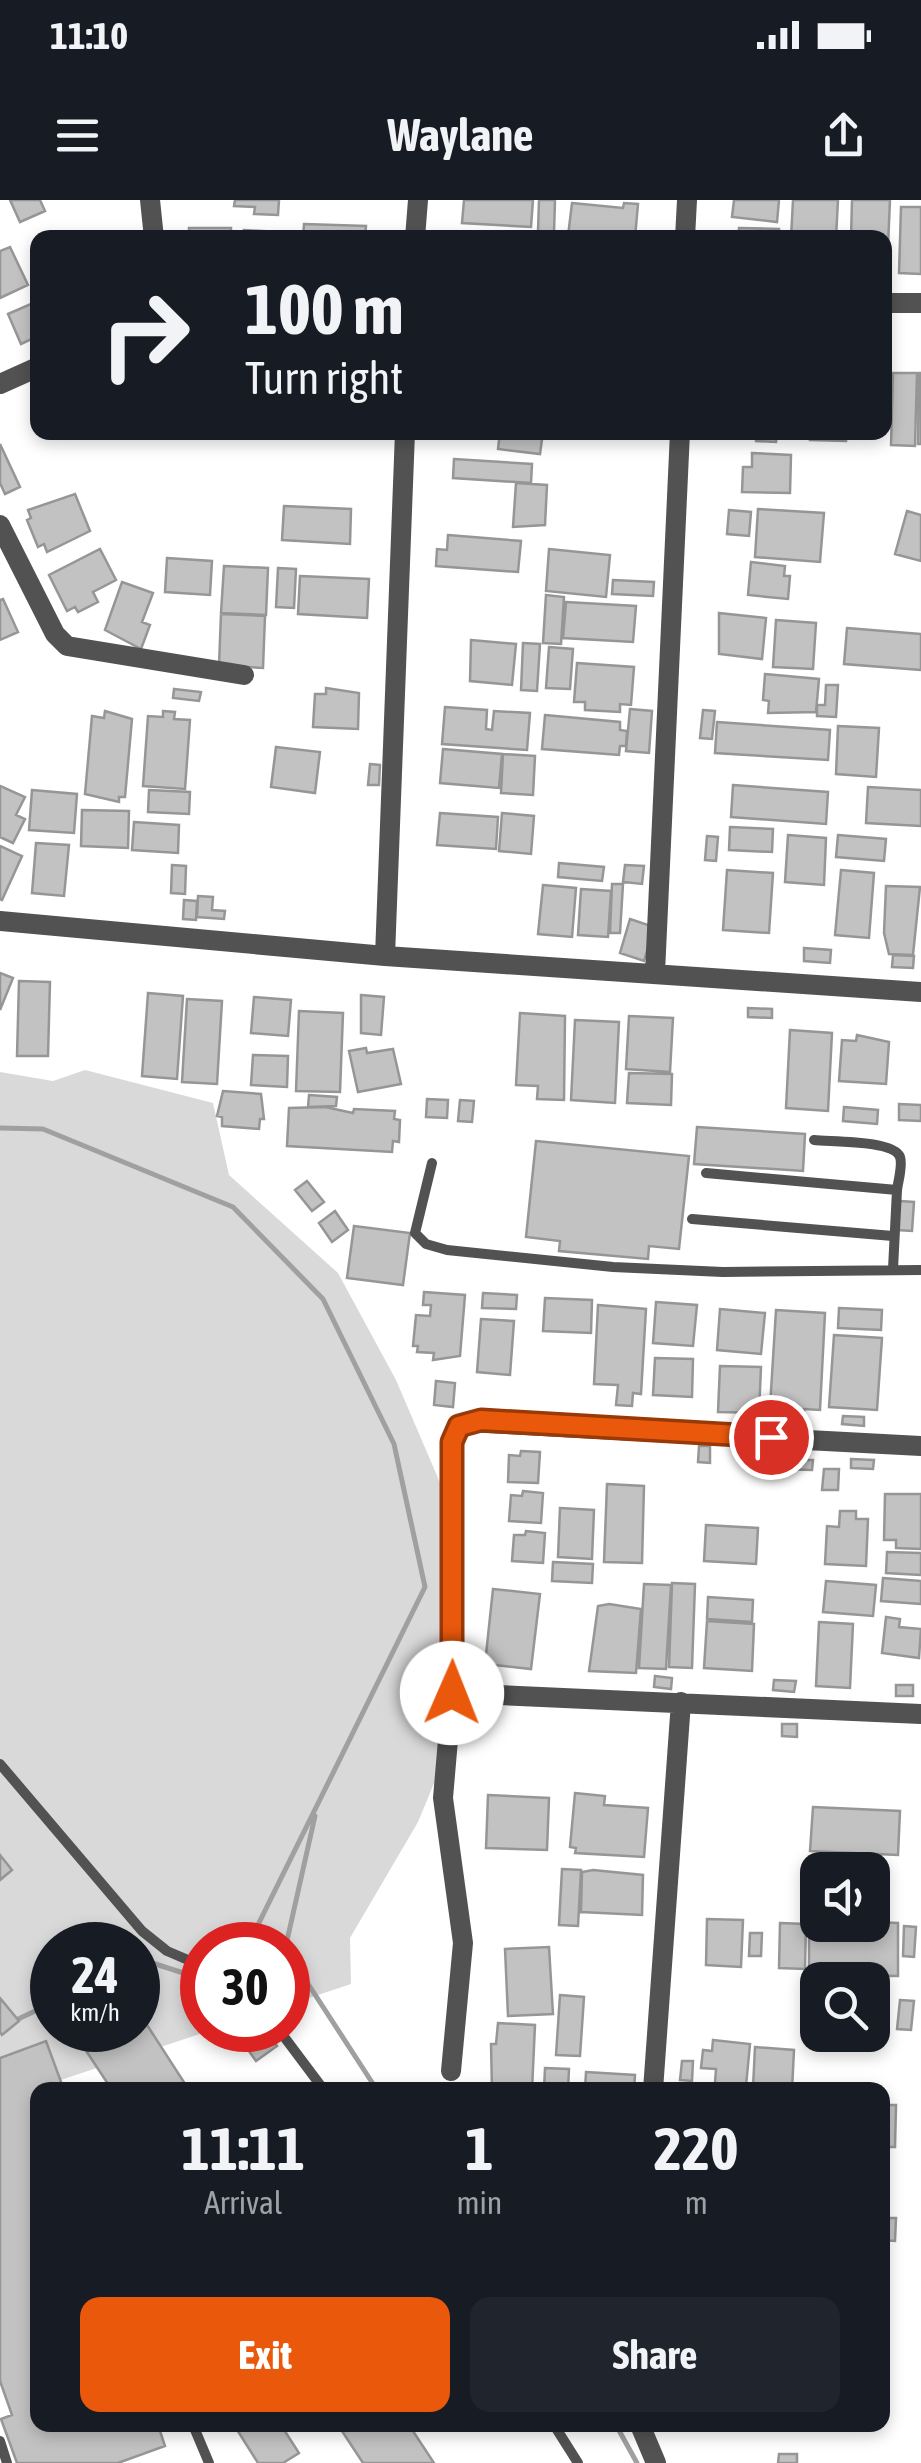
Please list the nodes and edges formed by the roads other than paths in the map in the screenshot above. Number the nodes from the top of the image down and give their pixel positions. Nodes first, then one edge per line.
1 (150, 200) edge
2 (418, 200) edge
3 (686, 200) edge
4 (153, 230) edge
5 (416, 230) edge
6 (686, 230) edge
7 (892, 303) edge
8 (921, 303) edge
9 (30, 371) edge
10 (0, 384) edge
11 (405, 440) edge
12 (680, 440) edge
13 (0, 525) edge
14 (244, 675) dead end
15 (0, 920) edge
16 (385, 956) junction
17 (655, 972) junction
18 (921, 992) edge
19 (814, 1140) dead end
20 (432, 1163) dead end
21 (706, 1173) dead end
22 (898, 1190) junction
23 (692, 1220) dead end
24 (893, 1236) junction
25 (893, 1269) junction
26 (921, 1270) edge
27 (921, 1446) edge
28 (452, 1693) junction
29 (681, 1702) junction
30 (921, 1714) edge
31 (0, 1764) edge
32 (180, 1957) edge
33 (296, 2052) edge
34 (451, 2071) dead end
35 (318, 2082) edge
36 (654, 2082) edge
37 (196, 2432) edge
38 (558, 2432) edge
39 (643, 2432) edge
40 (0, 2441) edge
41 (7, 2463) edge
42 (209, 2463) edge
43 (578, 2463) edge
44 (656, 2463) edge

1 - 4 street
2 - 5 street
3 - 6 street
7 - 8 street
9 - 10 street
11 - 16 street
12 - 17 street
13 - 14 street
15 - 16 street
16 - 17 street
17 - 18 street
19 - 22 lane
20 - 25 lane
21 - 22 lane
22 - 24 lane
23 - 24 lane
24 - 25 lane
25 - 26 lane
27 - 28 street
28 - 29 street
28 - 34 street
29 - 30 street
29 - 36 street
31 - 32 lane
33 - 35 lane
37 - 42 lane
38 - 43 lane
39 - 44 street
40 - 41 lane

